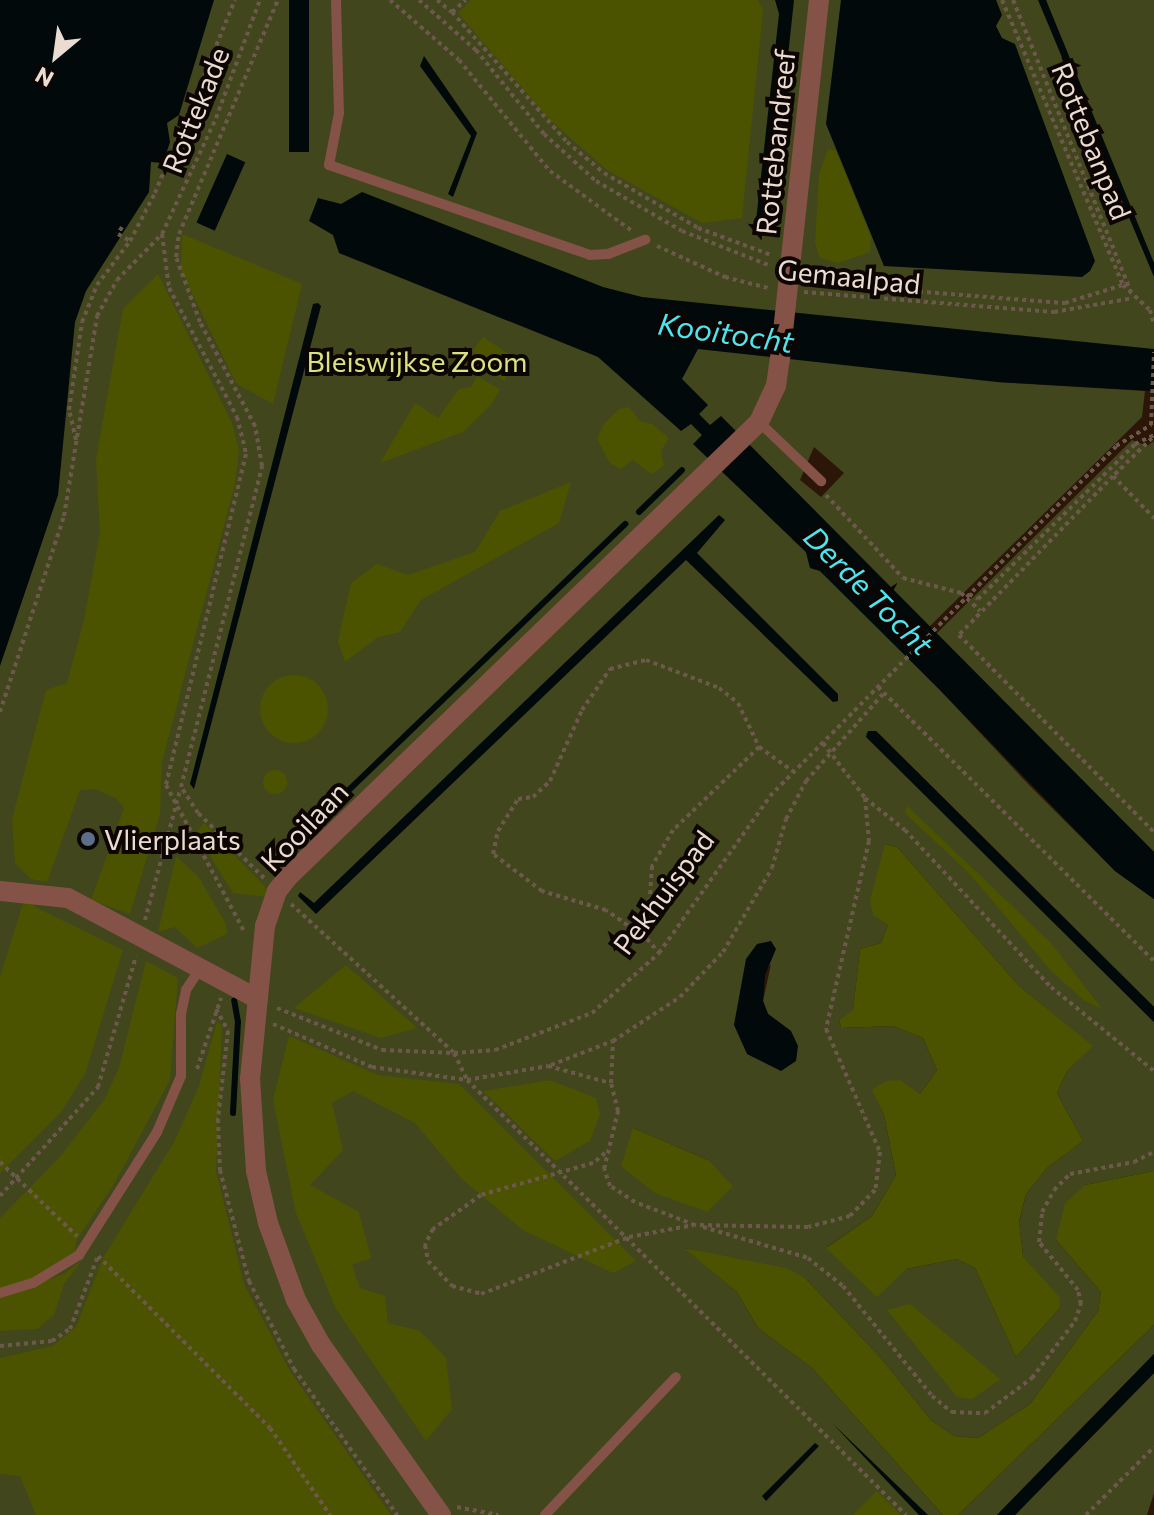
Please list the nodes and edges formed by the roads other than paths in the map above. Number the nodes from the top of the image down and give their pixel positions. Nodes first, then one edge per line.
1 (336, 0) edge
2 (819, 0) edge
3 (645, 240) road end
4 (788, 280) joint
5 (753, 430) junction
6 (821, 481) road end
7 (0, 891) edge
8 (201, 967) junction
9 (258, 999) junction
10 (0, 1293) edge
11 (676, 1377) dead end
12 (441, 1515) edge
13 (545, 1515) edge

1 - 3 lane
2 - 4 street, Rottebandreef
4 - 5 street, Kooilaan
5 - 6 lane
5 - 9 street, Kooilaan
7 - 8 street
8 - 9 street
8 - 10 lane
9 - 12 street, Kooilaan
11 - 13 lane

